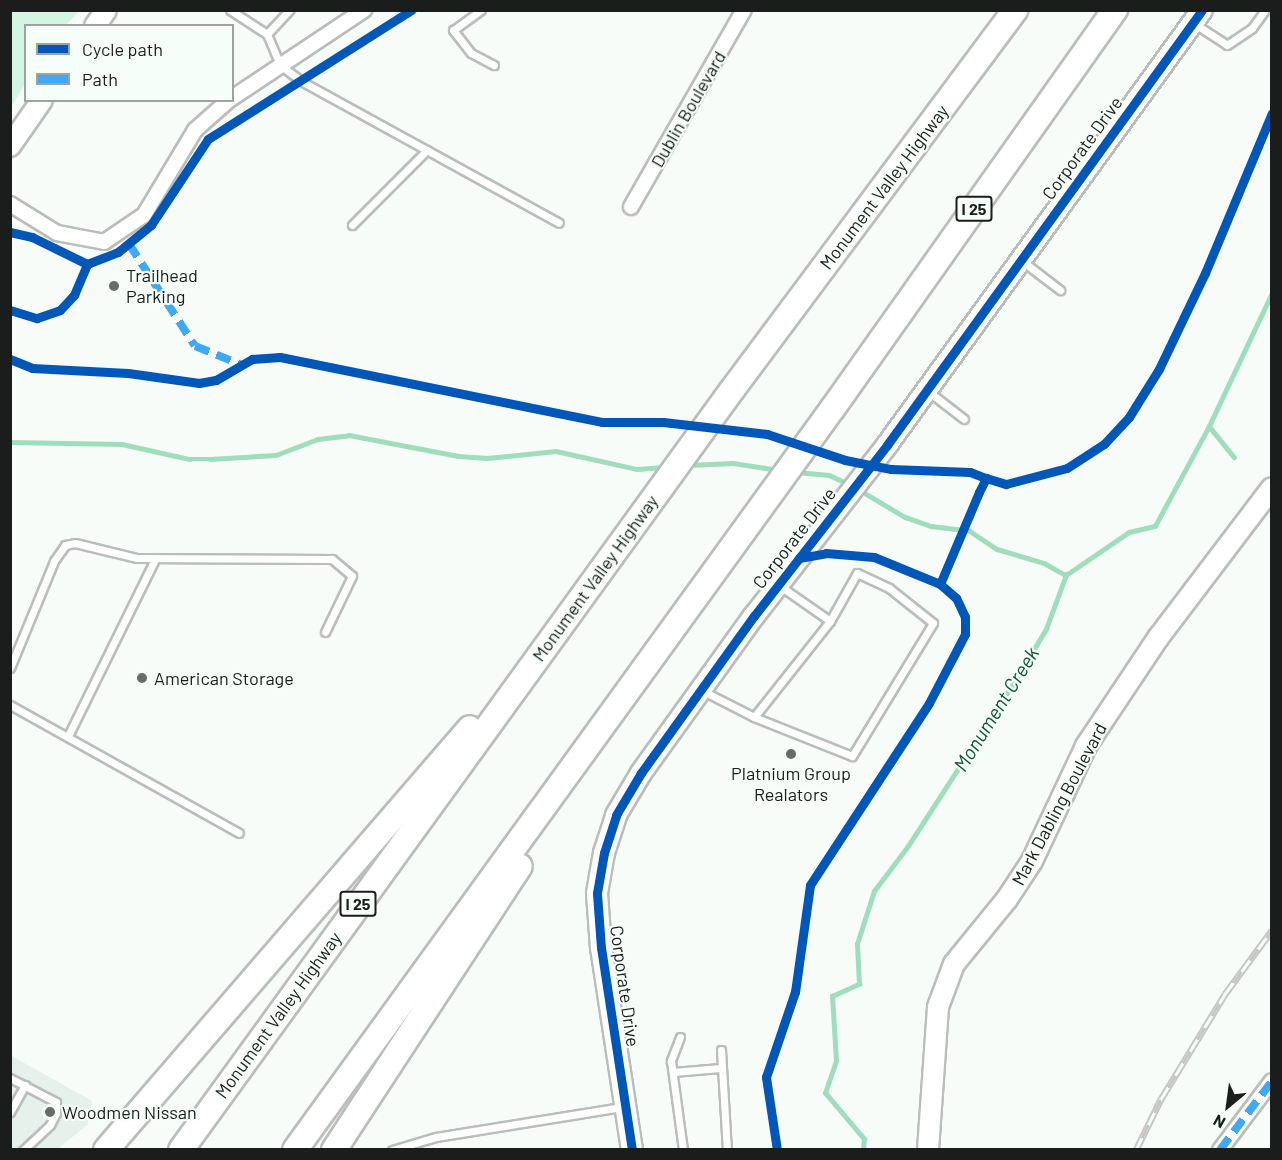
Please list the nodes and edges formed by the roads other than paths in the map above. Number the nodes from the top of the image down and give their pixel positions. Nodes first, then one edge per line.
1 (106, 10) edge
2 (230, 10) edge
3 (289, 10) edge
4 (364, 10) edge
5 (481, 10) edge
6 (744, 10) edge
7 (1015, 10) edge
8 (1115, 10) edge
9 (1265, 10) edge
10 (1197, 16) edge
11 (96, 24) edge
12 (267, 34) junction
13 (280, 65) junction
14 (494, 65) dead end
15 (234, 97) edge
16 (41, 102) edge
17 (228, 102) edge
18 (10, 146) edge
19 (427, 150) junction
20 (10, 204) edge
21 (631, 207) dead end
22 (558, 223) dead end
23 (352, 225) dead end
24 (1021, 260) junction
25 (1060, 290) dead end
26 (927, 390) junction
27 (964, 419) dead end
28 (1272, 488) edge
29 (155, 559) junction
30 (778, 584) junction
31 (830, 621) junction
32 (325, 632) dead end
33 (536, 658) junction
34 (10, 668) edge
35 (701, 689) junction
36 (621, 700) junction
37 (10, 705) edge
38 (753, 717) junction
39 (68, 736) junction
40 (239, 832) dead end
41 (680, 1037) dead end
42 (721, 1050) dead end
43 (720, 1068) junction
44 (673, 1072) junction
45 (10, 1078) edge
46 (1272, 1081) edge
47 (25, 1085) junction
48 (626, 1106) junction
49 (10, 1112) edge
50 (23, 1149) edge
51 (106, 1149) edge
52 (181, 1149) edge
53 (295, 1149) edge
54 (334, 1149) edge
55 (392, 1149) edge
56 (632, 1149) edge
57 (684, 1149) edge
58 (727, 1149) edge
59 (928, 1149) edge
60 (1220, 1149) edge

1 - 11 street
2 - 12 lane
3 - 12 lane
4 - 13 street
5 - 14 lane
6 - 21 street, Dublin Boulevard
7 - 33 highway, Monument Valley Highway / I 25
8 - 36 highway, I 25
9 - 10 lane
10 - 24 street, Corporate Drive
12 - 13 lane
13 - 15 street
13 - 19 lane
16 - 18 street
17 - 20 street
19 - 22 lane
19 - 23 lane
24 - 25 lane
24 - 26 street, Corporate Drive
26 - 27 lane
26 - 30 street, Corporate Drive
28 - 59 street, Mark Dabling Boulevard
29 - 32 lane
29 - 34 lane
29 - 39 lane
30 - 31 lane
30 - 35 street, Corporate Drive
31 - 38 lane
31 - 38 lane
33 - 51 highway
33 - 52 highway, Monument Valley Highway / I 25
35 - 38 lane
35 - 48 street, Corporate Drive
36 - 53 highway, I 25
36 - 54 highway
37 - 39 lane
39 - 40 lane
41 - 44 lane
42 - 43 lane
43 - 44 lane
43 - 58 lane
44 - 57 lane
45 - 47 lane
46 - 60 street
47 - 49 lane
47 - 50 lane
48 - 55 lane
48 - 56 street, Corporate Drive

